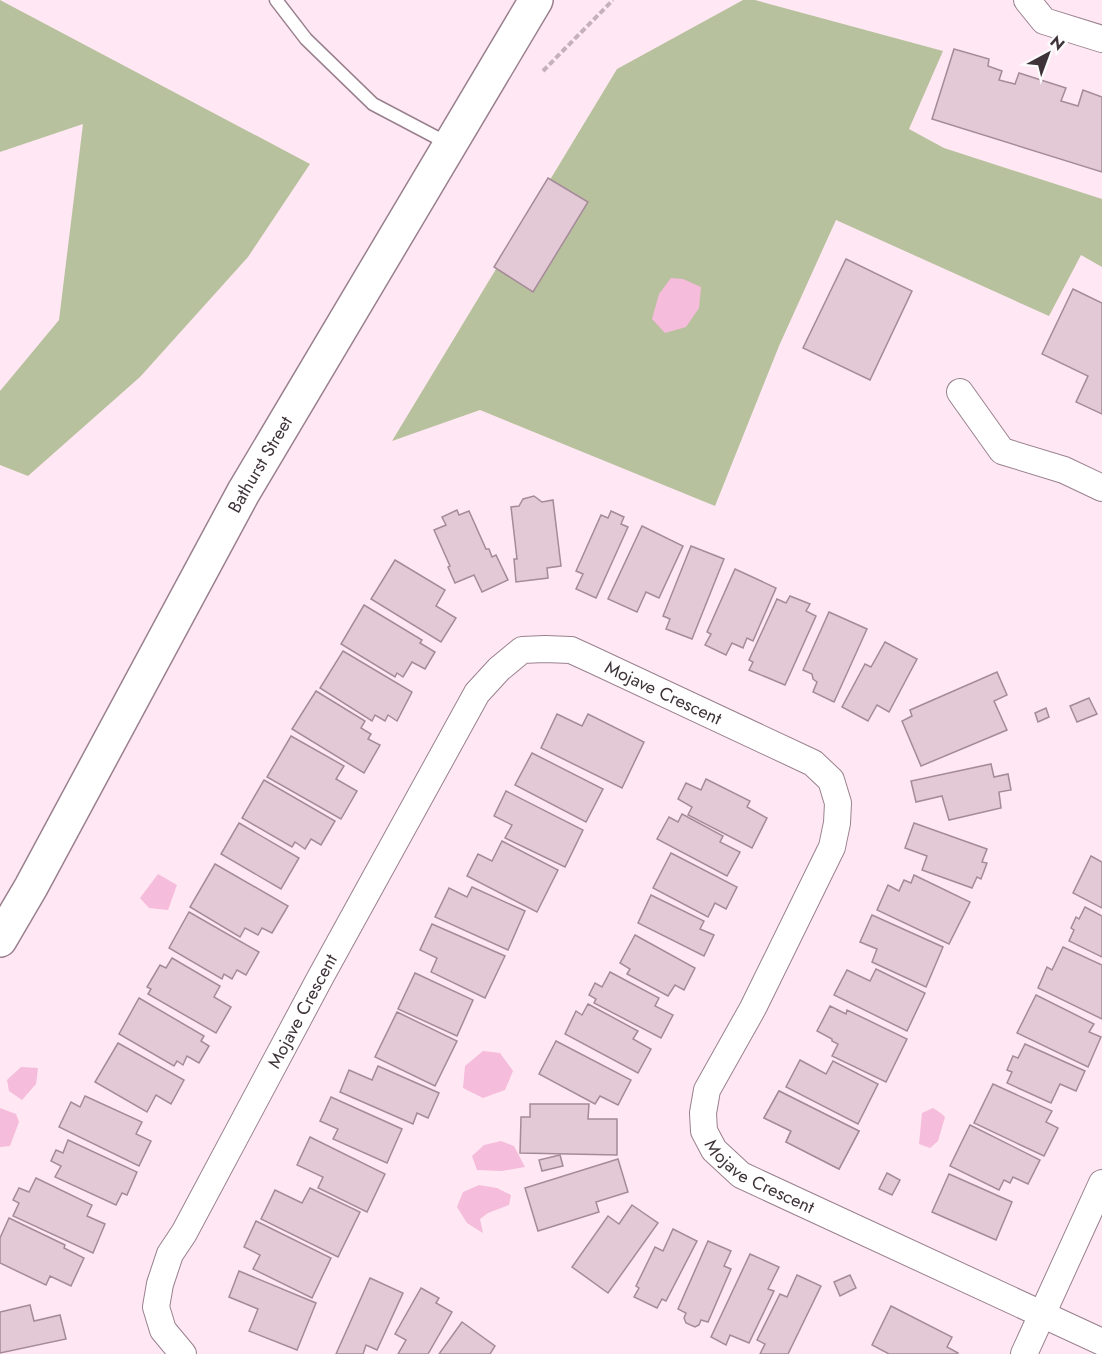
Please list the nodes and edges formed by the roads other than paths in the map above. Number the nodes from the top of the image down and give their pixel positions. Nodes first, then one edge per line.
1 (276, 0) edge
2 (536, 0) edge
3 (1027, 0) edge
4 (1102, 39) edge
5 (450, 144) junction
6 (960, 392) dead end
7 (1102, 488) edge
8 (0, 940) edge
9 (1102, 1183) edge
10 (1042, 1315) junction
11 (1102, 1342) edge
12 (183, 1354) edge
13 (1024, 1354) edge

1 - 5 lane
2 - 5 main road, Bathurst Street
3 - 4 street
5 - 8 main road, Bathurst Street
6 - 7 street
9 - 10 street
10 - 11 street, Mojave Crescent
10 - 12 street, Mojave Crescent
10 - 13 street

